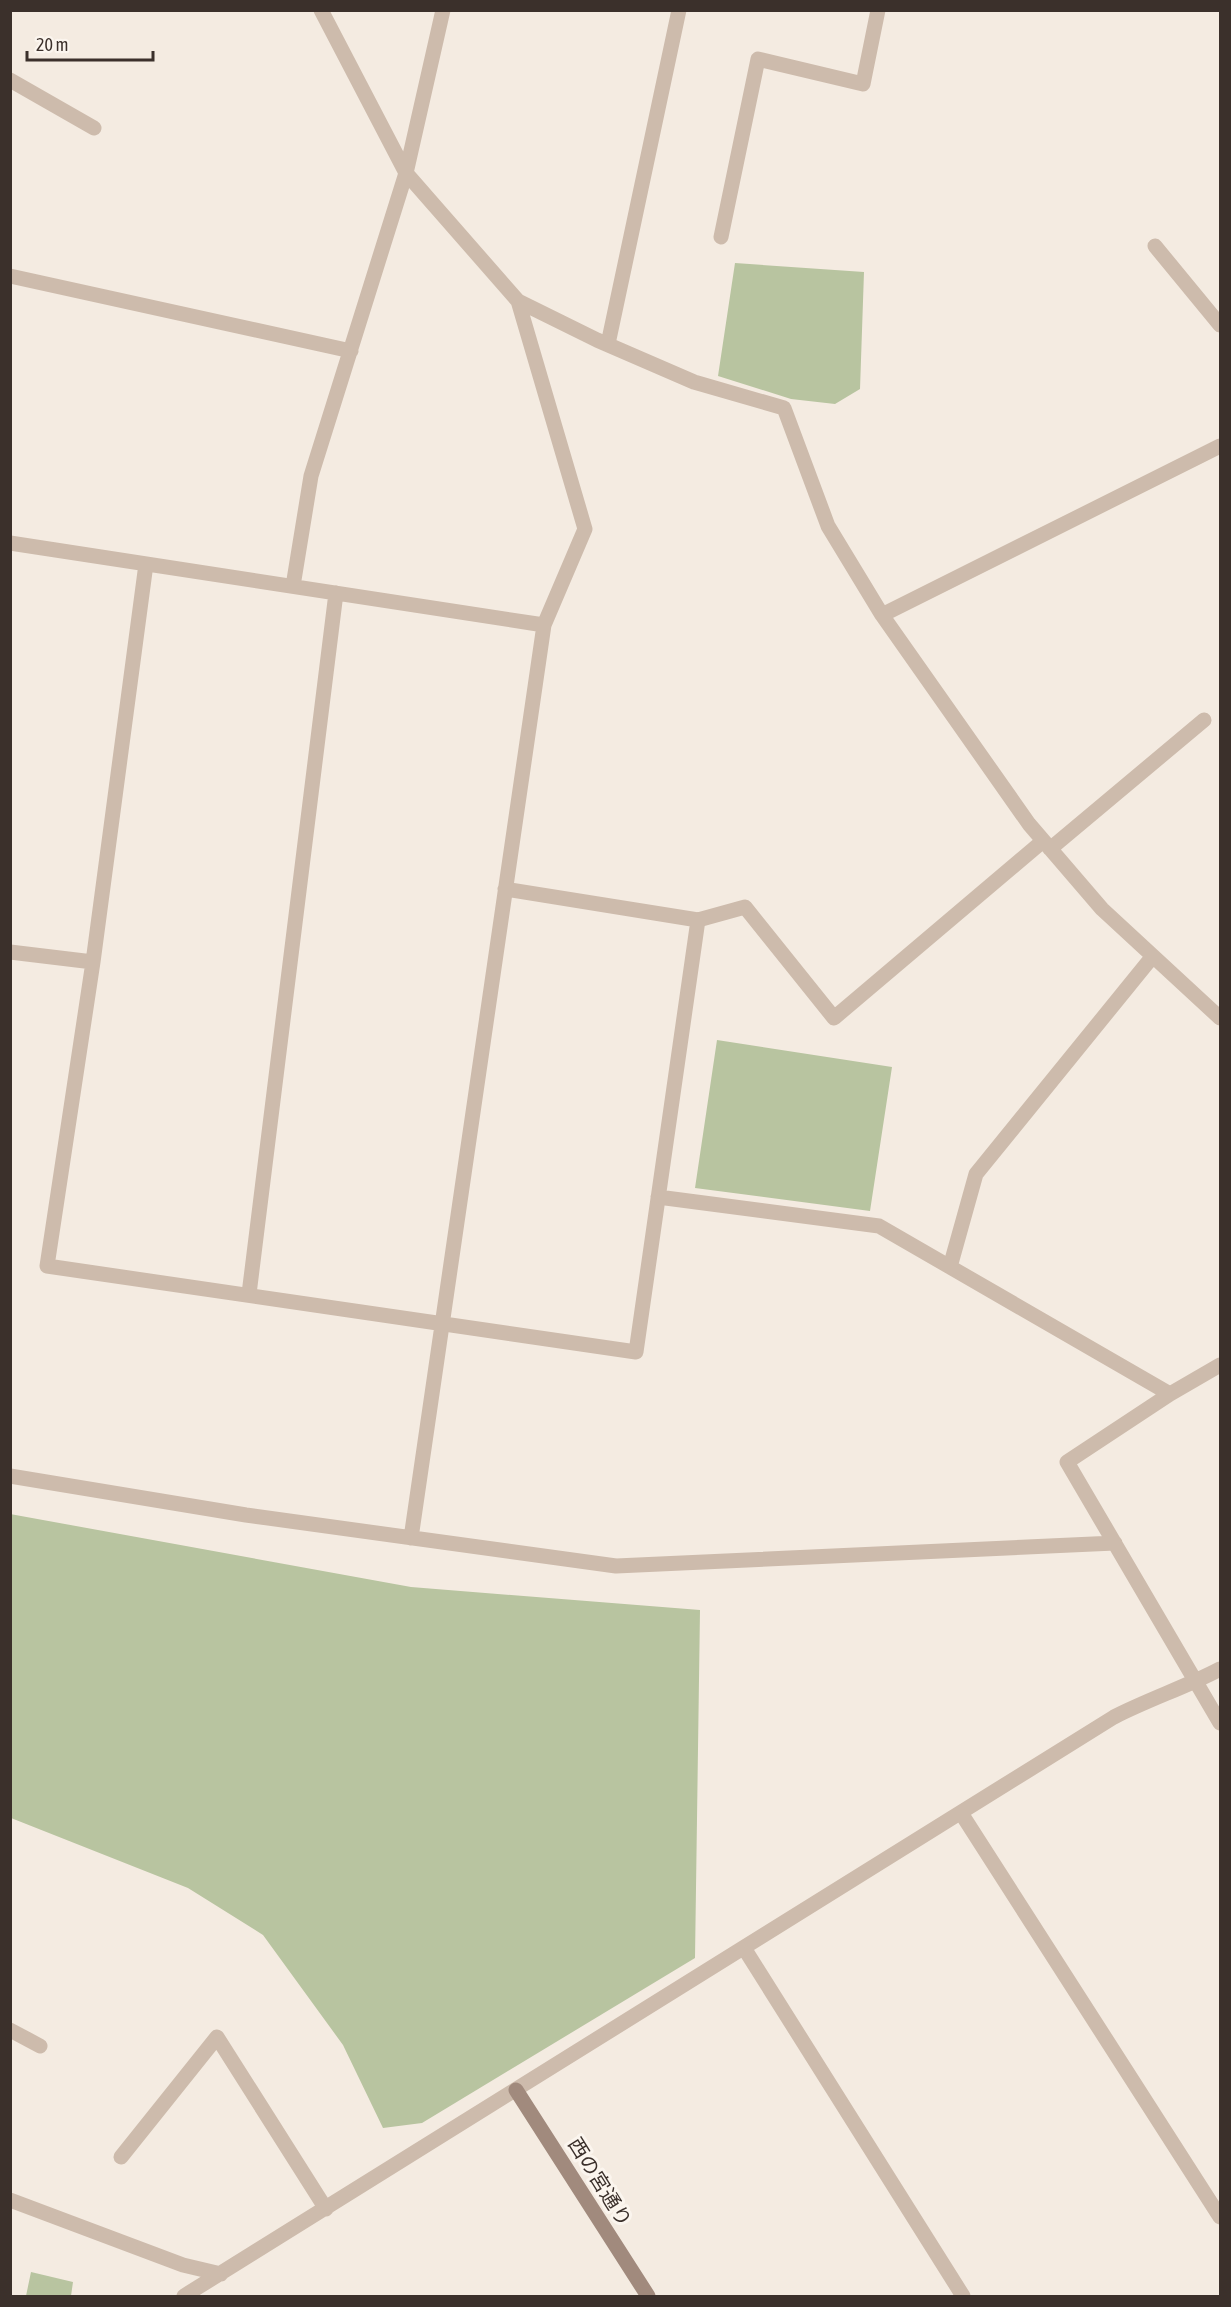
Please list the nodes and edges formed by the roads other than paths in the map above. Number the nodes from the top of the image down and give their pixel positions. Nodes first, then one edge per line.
1 (443, 10) edge
2 (679, 10) edge
3 (878, 10) edge
4 (320, 12) edge
5 (10, 80) edge
6 (94, 128) dead end
7 (406, 173) junction
8 (721, 237) dead end
9 (1155, 246) dead end
10 (10, 276) edge
11 (518, 301) junction
12 (1221, 325) edge
13 (608, 344) junction
14 (351, 351) junction
15 (1221, 446) edge
16 (10, 543) edge
17 (146, 564) junction
18 (293, 586) junction
19 (336, 593) junction
20 (882, 615) junction
21 (544, 625) junction
22 (1204, 720) dead end
23 (1046, 845) junction
24 (506, 889) junction
25 (698, 920) junction
26 (10, 952) edge
27 (1154, 956) junction
28 (93, 962) junction
29 (1221, 1018) edge
30 (658, 1197) junction
31 (950, 1267) junction
32 (249, 1294) junction
33 (442, 1321) junction
34 (1221, 1365) edge
35 (1170, 1394) junction
36 (10, 1476) edge
37 (411, 1538) junction
38 (1115, 1543) junction
39 (1221, 1669) edge
40 (1195, 1683) junction
41 (1221, 1723) edge
42 (961, 1813) junction
43 (744, 1948) junction
44 (10, 2030) edge
45 (40, 2046) dead end
46 (516, 2090) junction
47 (122, 2157) dead end
48 (10, 2200) edge
49 (326, 2209) junction
50 (1221, 2217) edge
51 (221, 2274) junction
52 (184, 2296) edge
53 (648, 2296) edge
54 (963, 2296) edge

1 - 7 street
2 - 13 street
3 - 8 street
4 - 7 street
5 - 6 street
7 - 11 street
7 - 14 street
9 - 12 street
10 - 14 street
11 - 13 street
11 - 21 street
13 - 20 street
14 - 18 street
15 - 20 street
16 - 17 street
17 - 18 street
17 - 28 street
18 - 19 street
19 - 21 street
19 - 32 street
20 - 23 street
21 - 24 street
22 - 23 street
23 - 25 street
23 - 27 street
24 - 25 street
24 - 33 street
25 - 30 street
26 - 28 street
27 - 29 street
27 - 31 street
28 - 32 street
30 - 31 street
30 - 33 street
31 - 35 street
32 - 33 street
33 - 37 street
34 - 35 street
35 - 38 street
36 - 37 street
37 - 38 street
38 - 40 street
39 - 40 street
40 - 41 street
40 - 42 street
42 - 43 street
42 - 50 street
43 - 46 street
43 - 54 street
44 - 45 street
46 - 49 street
46 - 53 street, 西の宮通り
47 - 49 street
48 - 51 street
49 - 51 street
51 - 52 street

